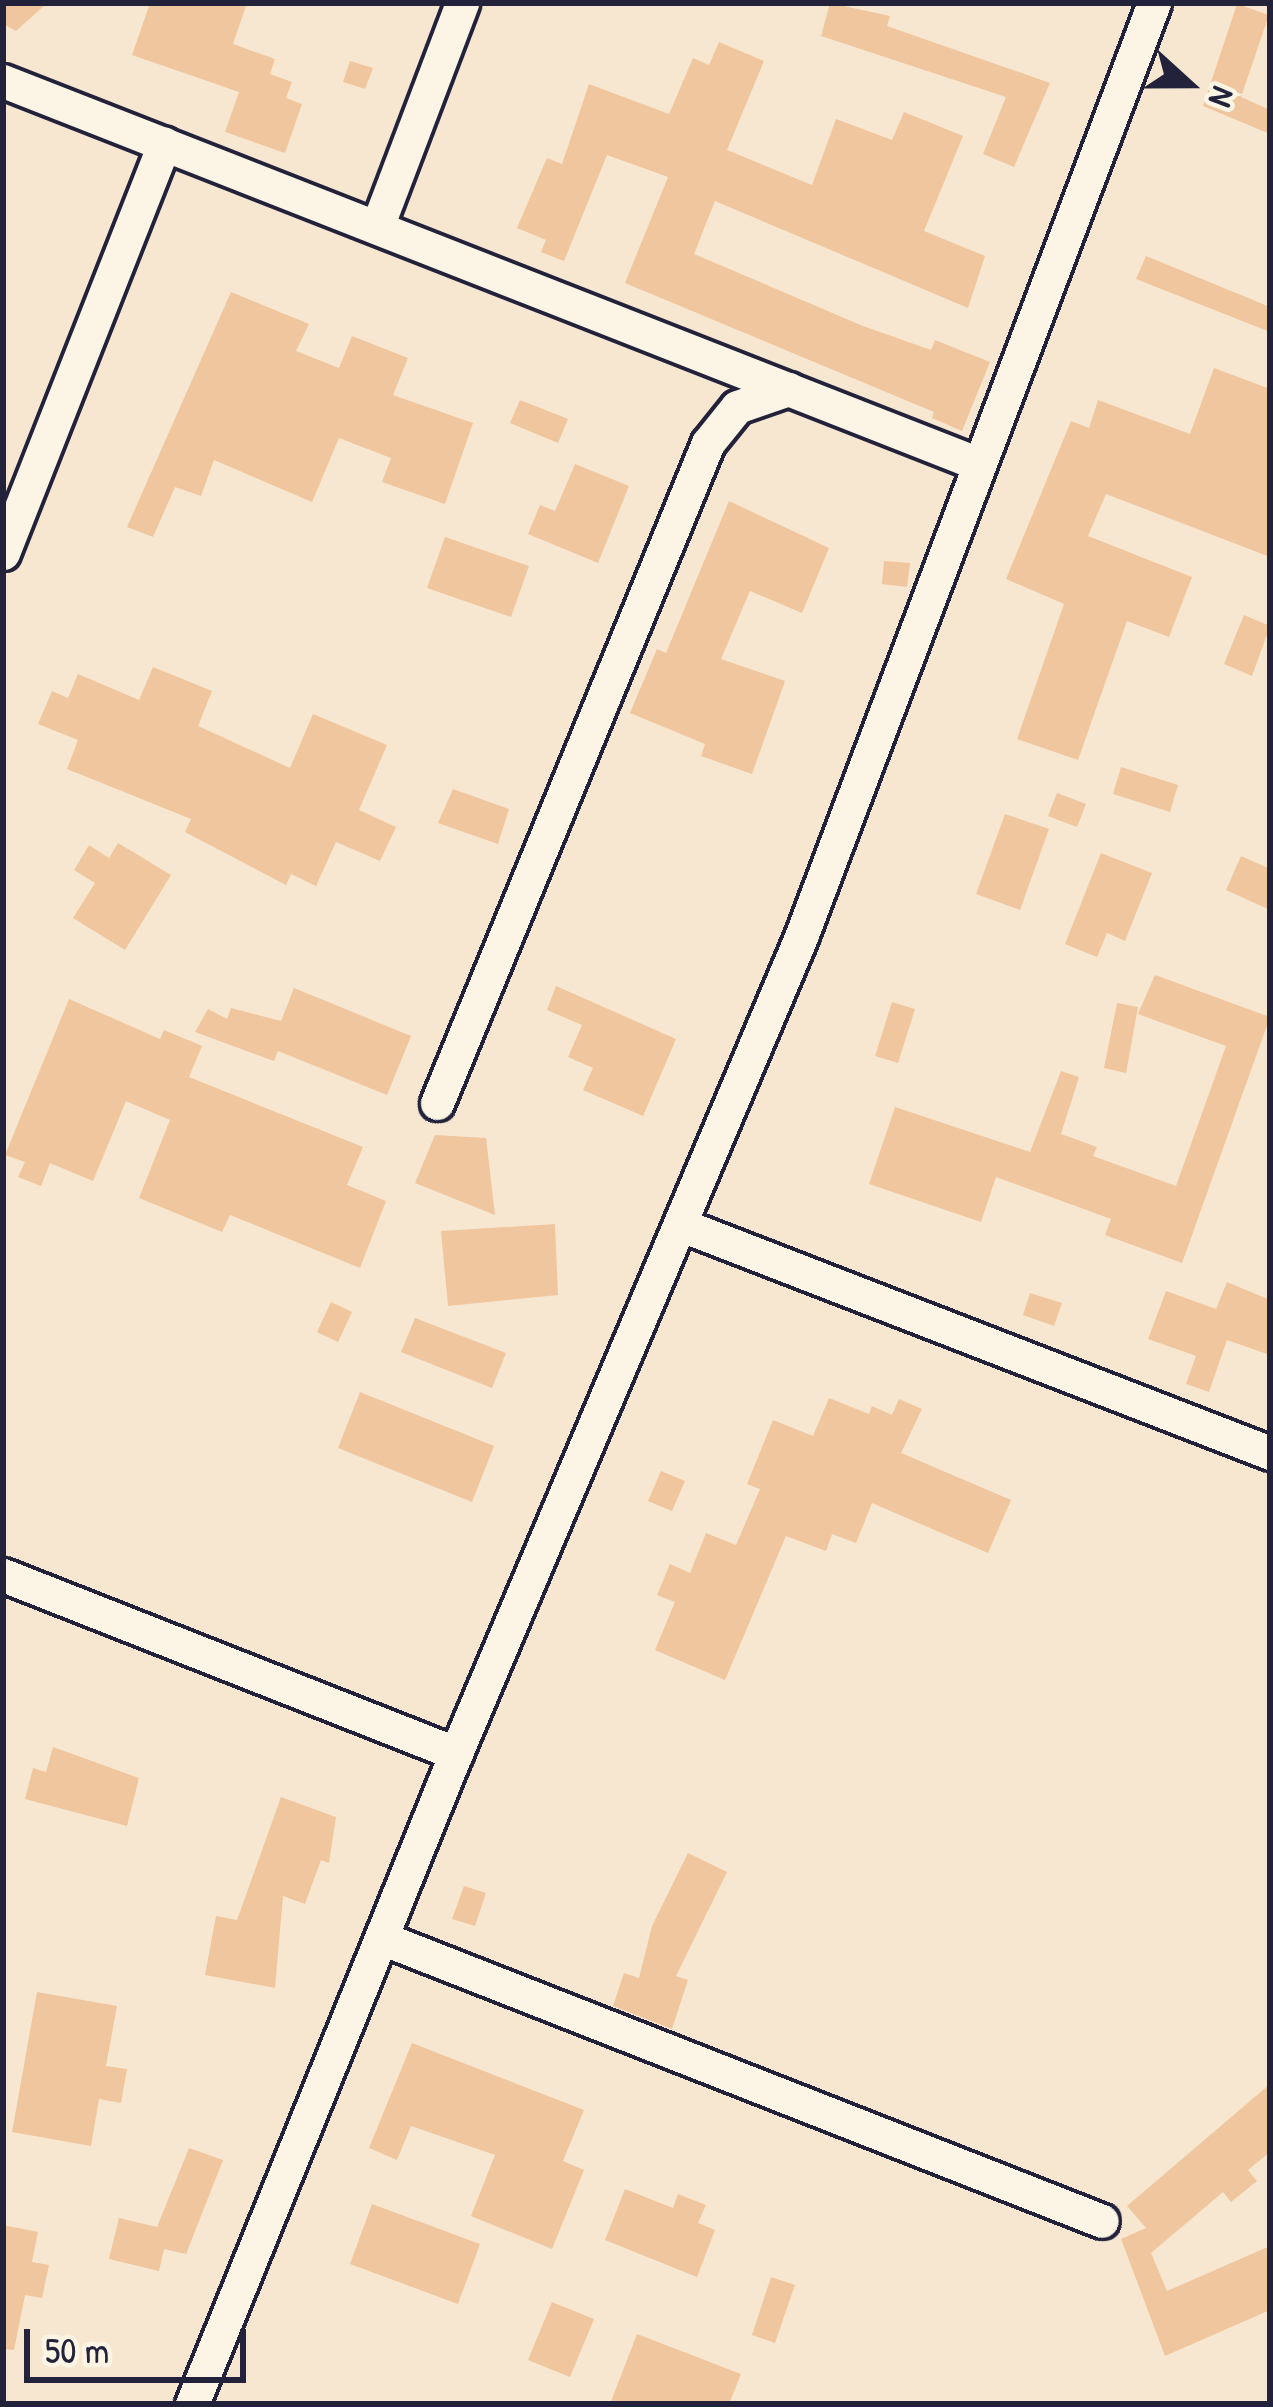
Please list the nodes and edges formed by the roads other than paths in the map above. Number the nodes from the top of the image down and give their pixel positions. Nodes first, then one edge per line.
1 (462, 3) edge
2 (1154, 3) edge
3 (3, 81) edge
4 (164, 144) junction
5 (376, 227) junction
6 (789, 389) junction
7 (980, 464) junction
8 (3, 554) edge
9 (436, 1103) dead end
10 (684, 1226) junction
11 (1270, 1453) edge
12 (3, 1575) edge
13 (456, 1753) junction
14 (384, 1939) junction
15 (1102, 2221) dead end
16 (192, 2404) edge

1 - 5 street
2 - 7 street
3 - 4 street
4 - 5 street
4 - 8 street
5 - 6 street
6 - 7 street
6 - 9 street
7 - 10 street
10 - 11 street
10 - 13 street
12 - 13 street
13 - 14 street
14 - 15 street
14 - 16 street

